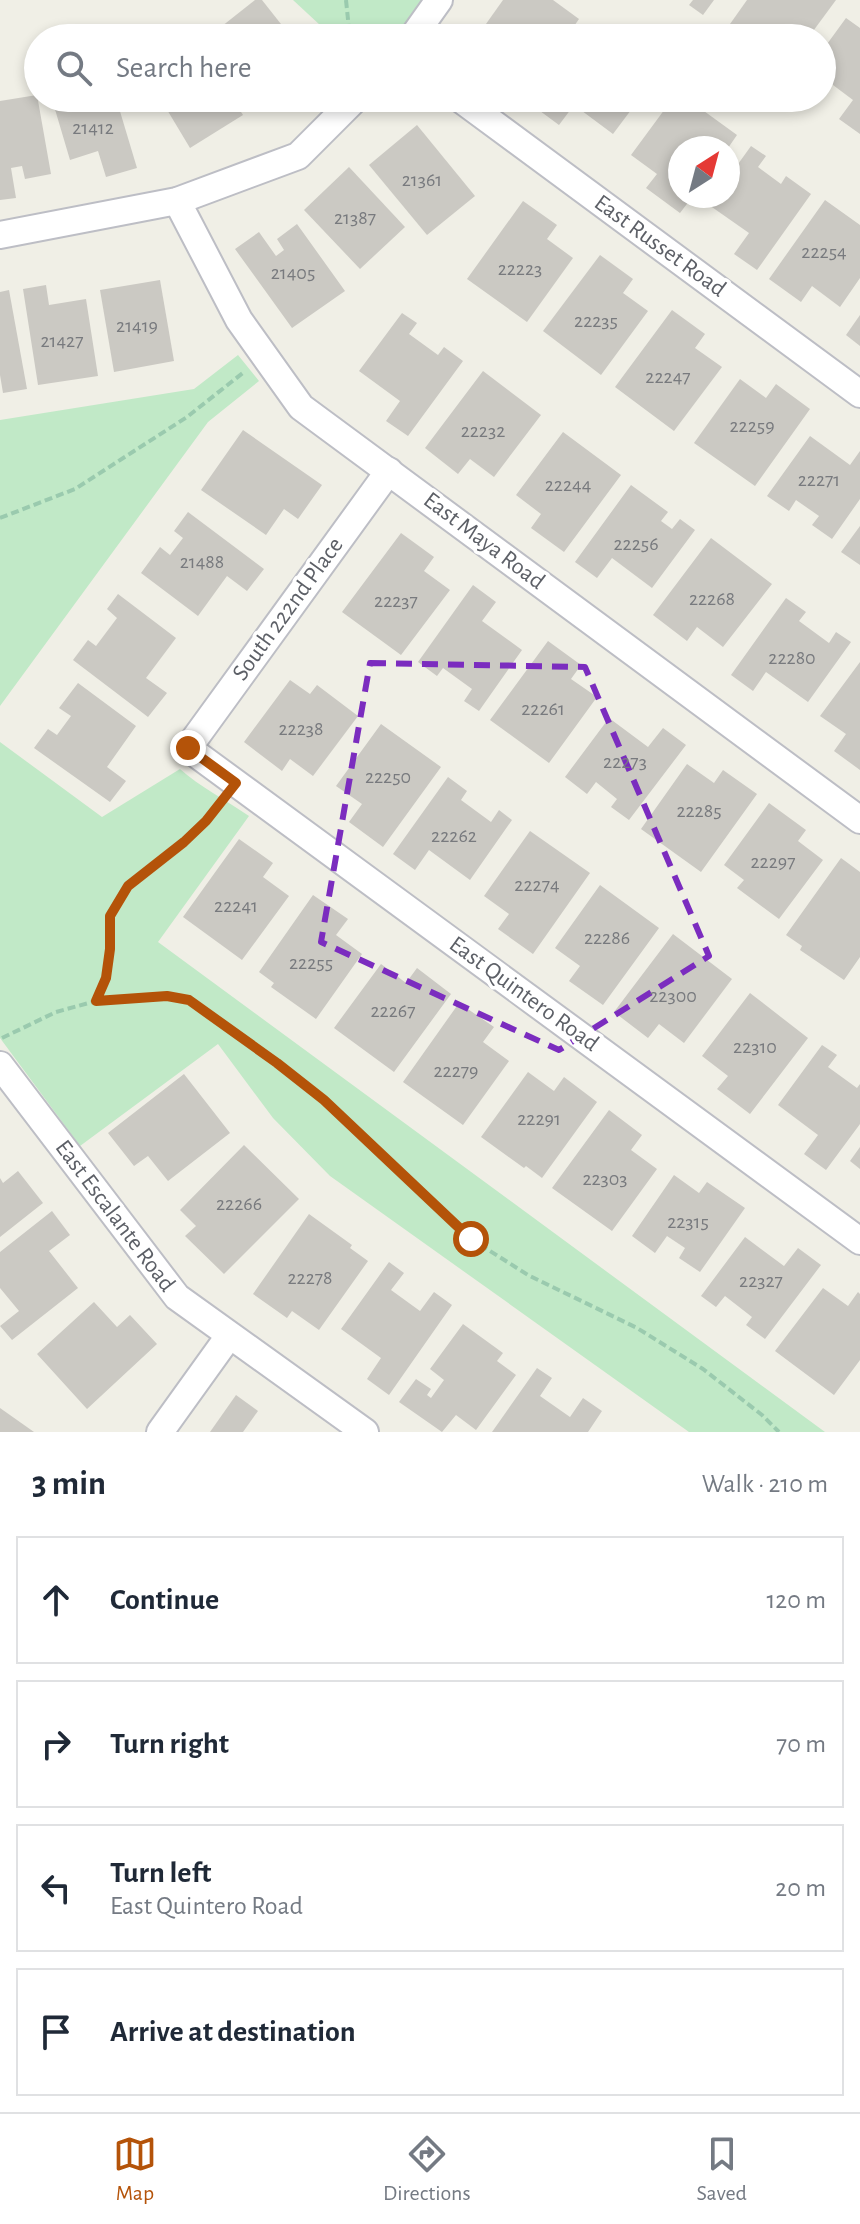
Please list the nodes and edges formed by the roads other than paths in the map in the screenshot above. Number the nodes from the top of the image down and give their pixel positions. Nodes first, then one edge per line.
1 (439, 0) edge
2 (422, 24) edge
3 (342, 112) edge
4 (478, 112) edge
5 (177, 201) junction
6 (0, 235) edge
7 (860, 394) edge
8 (389, 471) junction
9 (188, 748) joint
10 (860, 820) edge
11 (0, 1065) edge
12 (860, 1241) edge
13 (229, 1336) junction
14 (160, 1432) edge
15 (365, 1432) edge

1 - 2 street
3 - 5 street
4 - 7 street, East Russet Road
5 - 6 street
5 - 8 street, East Maya Road
8 - 9 street, South 222nd Place
8 - 10 street, East Maya Road
9 - 12 street, East Quintero Road
11 - 13 street, East Escalante Road
13 - 14 street
13 - 15 street, East Escalante Road

